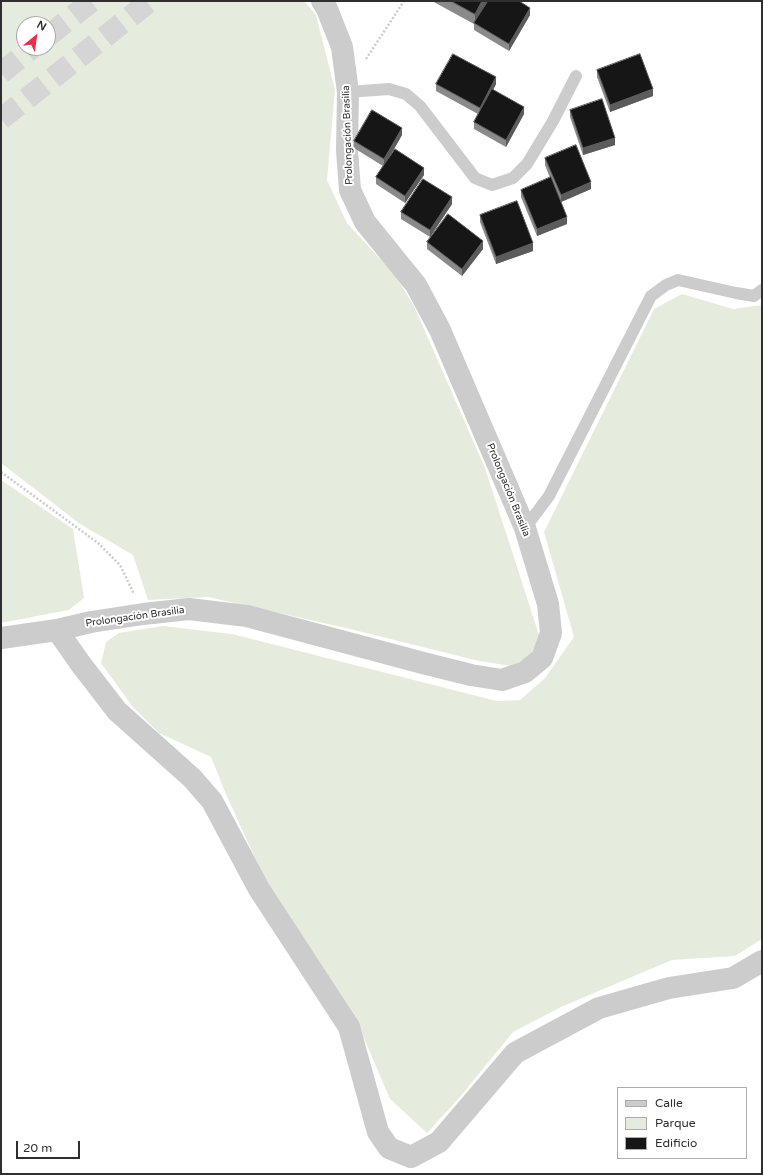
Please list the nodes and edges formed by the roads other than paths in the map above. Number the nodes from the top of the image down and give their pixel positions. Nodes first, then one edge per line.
1 (322, 1) edge
2 (576, 76) dead end
3 (347, 89) junction
4 (762, 290) edge
5 (525, 528) junction
6 (58, 630) junction
7 (1, 638) edge
8 (762, 961) edge

1 - 3 street, Prolongación Brasilia
2 - 3 lane
3 - 5 street, Prolongación Brasilia
4 - 5 lane
5 - 6 street, Prolongación Brasilia
6 - 7 street, Prolongación Brasilia
6 - 8 street

